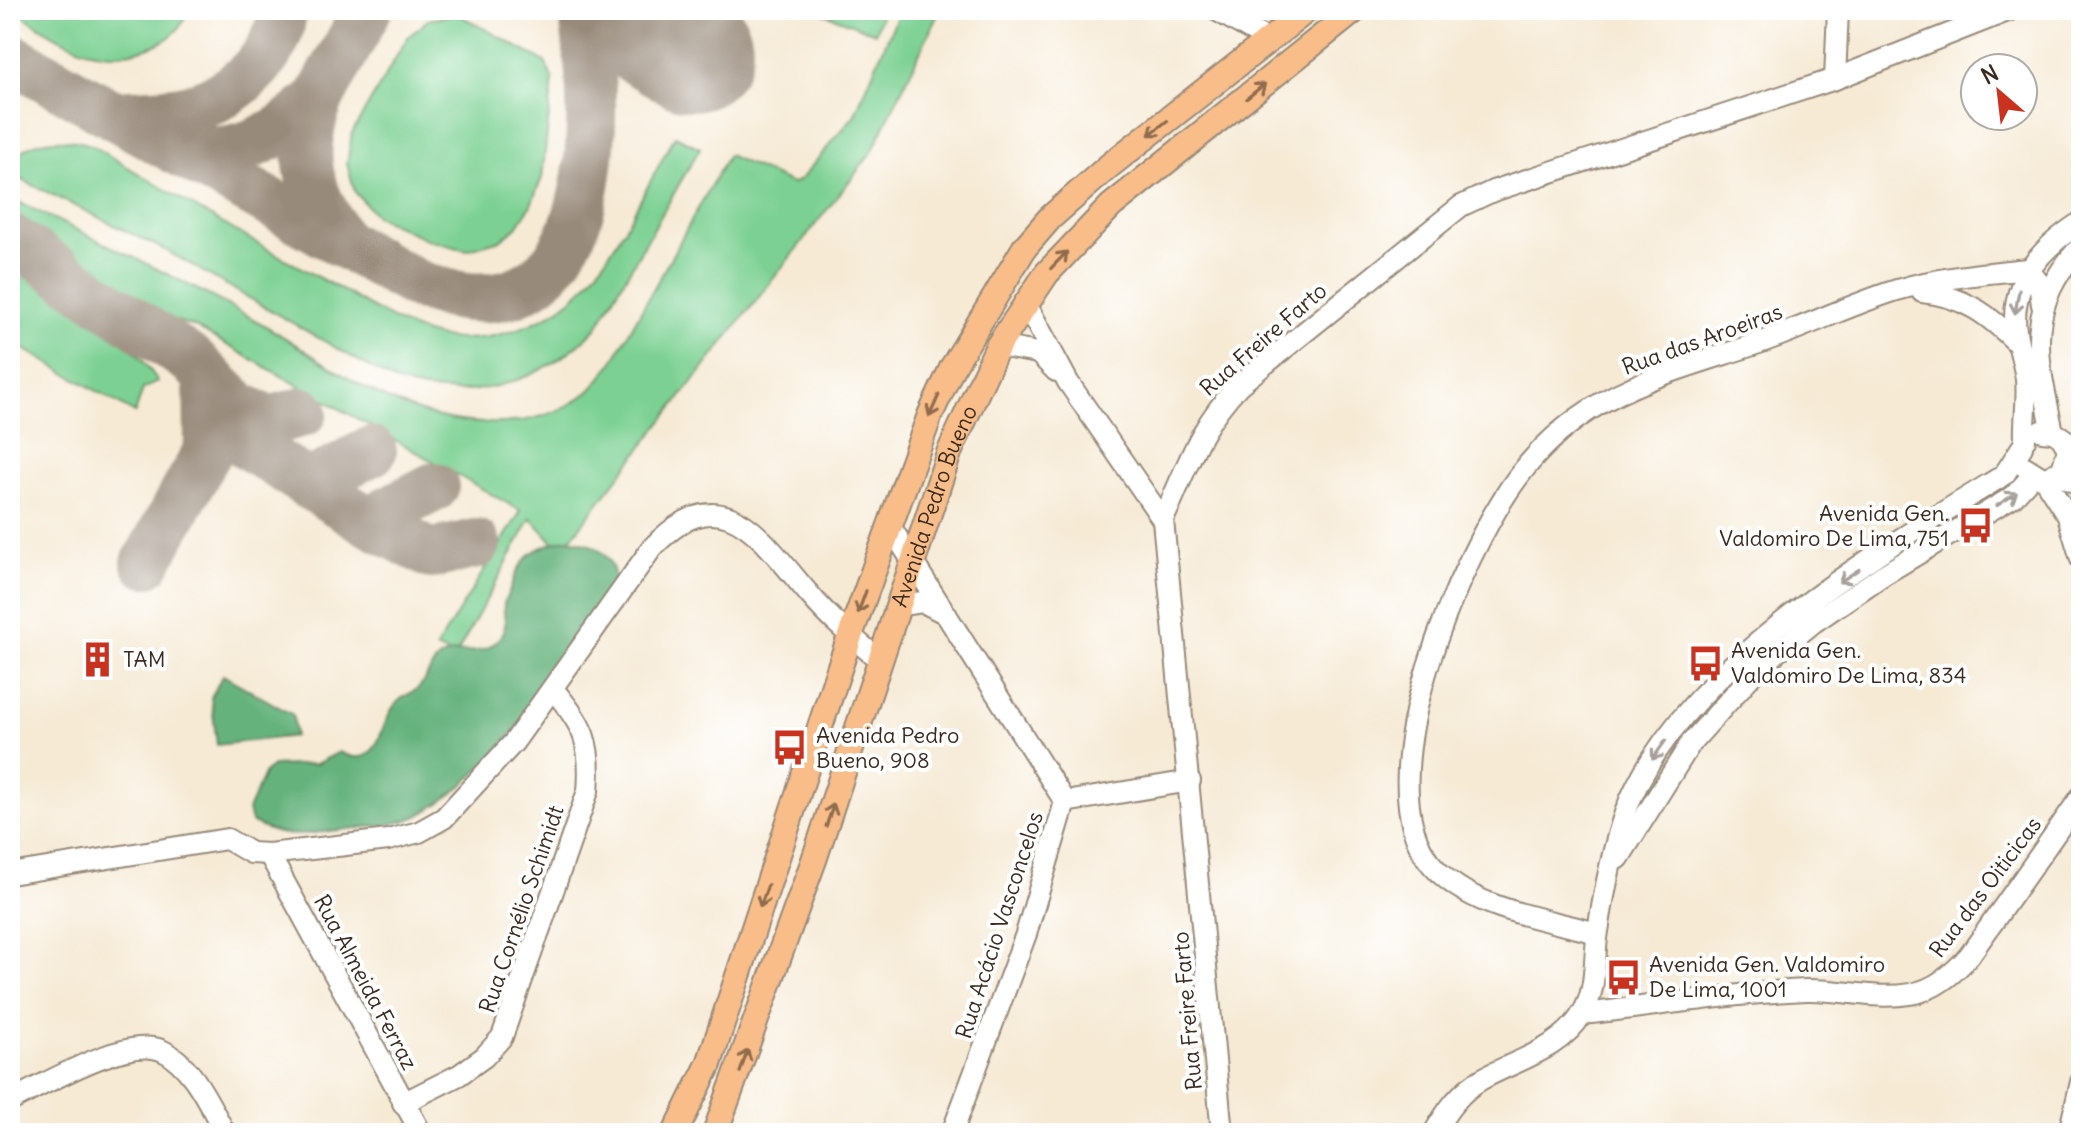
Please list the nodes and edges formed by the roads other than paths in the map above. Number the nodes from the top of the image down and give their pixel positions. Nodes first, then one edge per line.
1 (1216, 10) edge
2 (1307, 10) edge
3 (1355, 10) edge
4 (1838, 10) edge
5 (2010, 10) edge
6 (1268, 40) junction
7 (1835, 79) junction
8 (2081, 222) edge
9 (2081, 246) edge
10 (2028, 269) junction
11 (1899, 289) junction
12 (1025, 302) junction
13 (2042, 305) junction
14 (970, 337) junction
15 (2018, 344) junction
16 (998, 346) junction
17 (1068, 382) junction
18 (2057, 435) junction
19 (2024, 444) junction
20 (2081, 450) edge
21 (2044, 476) junction
22 (2081, 485) edge
23 (1163, 520) junction
24 (890, 526) junction
25 (2081, 559) edge
26 (915, 563) junction
27 (901, 605) junction
28 (949, 617) junction
29 (850, 636) junction
30 (881, 661) junction
31 (553, 689) junction
32 (1190, 781) junction
33 (2081, 797) edge
34 (1065, 802) junction
35 (269, 854) junction
36 (1611, 872) junction
37 (10, 874) edge
38 (1597, 933) junction
39 (1582, 1014) junction
40 (2081, 1082) edge
41 (10, 1101) edge
42 (403, 1103) junction
43 (225, 1133) edge
44 (421, 1133) edge
45 (675, 1133) edge
46 (715, 1133) edge
47 (952, 1133) edge
48 (1222, 1133) edge
49 (1434, 1133) edge
50 (2069, 1133) edge

1 - 6 street
2 - 6 main road, Avenida Pedro Bueno
12 -> 3 main road, Avenida Pedro Bueno
4 - 7 street
5 - 7 street, Rua Freire Farto
6 -> 14 main road, Avenida Pedro Bueno
7 - 23 street, Rua Freire Farto
8 - 10 street
9 - 13 street
10 - 11 street, Rua das Aroeiras
10 - 13 street
10 -> 15 street
11 - 15 street
11 - 38 street, Rua das Aroeiras
12 - 16 main road, Avenida Pedro Bueno
12 - 17 street
13 - 18 street
14 - 16 main road
14 -> 24 main road, Avenida Pedro Bueno
15 - 19 street
16 - 17 street
16 - 26 main road, Avenida Pedro Bueno
17 - 23 street
18 - 19 street
18 - 20 street
18 - 21 street
19 - 21 street
19 -> 36 street
21 - 22 street
21 - 25 street
36 -> 21 street
23 - 32 street, Rua Freire Farto
24 - 26 street, Rua Acácio Vasconcelos
24 -> 29 main road, Avenida Pedro Bueno
26 - 27 main road, Avenida Pedro Bueno
26 - 28 street, Rua Acácio Vasconcelos
27 - 28 street
27 - 30 main road, Avenida Pedro Bueno
28 - 34 street, Rua Acácio Vasconcelos
29 - 30 street
29 - 31 street
29 -> 45 main road, Avenida Pedro Bueno
46 -> 30 main road, Avenida Pedro Bueno
31 - 35 street
31 - 42 street, Rua Cornélio Schimidt
32 - 34 street
32 - 48 street, Rua Freire Farto
33 - 39 street, Rua das Oiticicas
34 - 47 street, Rua Acácio Vasconcelos
35 - 37 street
35 - 42 street, Rua Almeida Ferraz
36 - 38 street
38 - 39 street
39 - 49 street
40 - 50 street
41 - 43 street
42 - 44 street, Rua Almeida Ferraz

